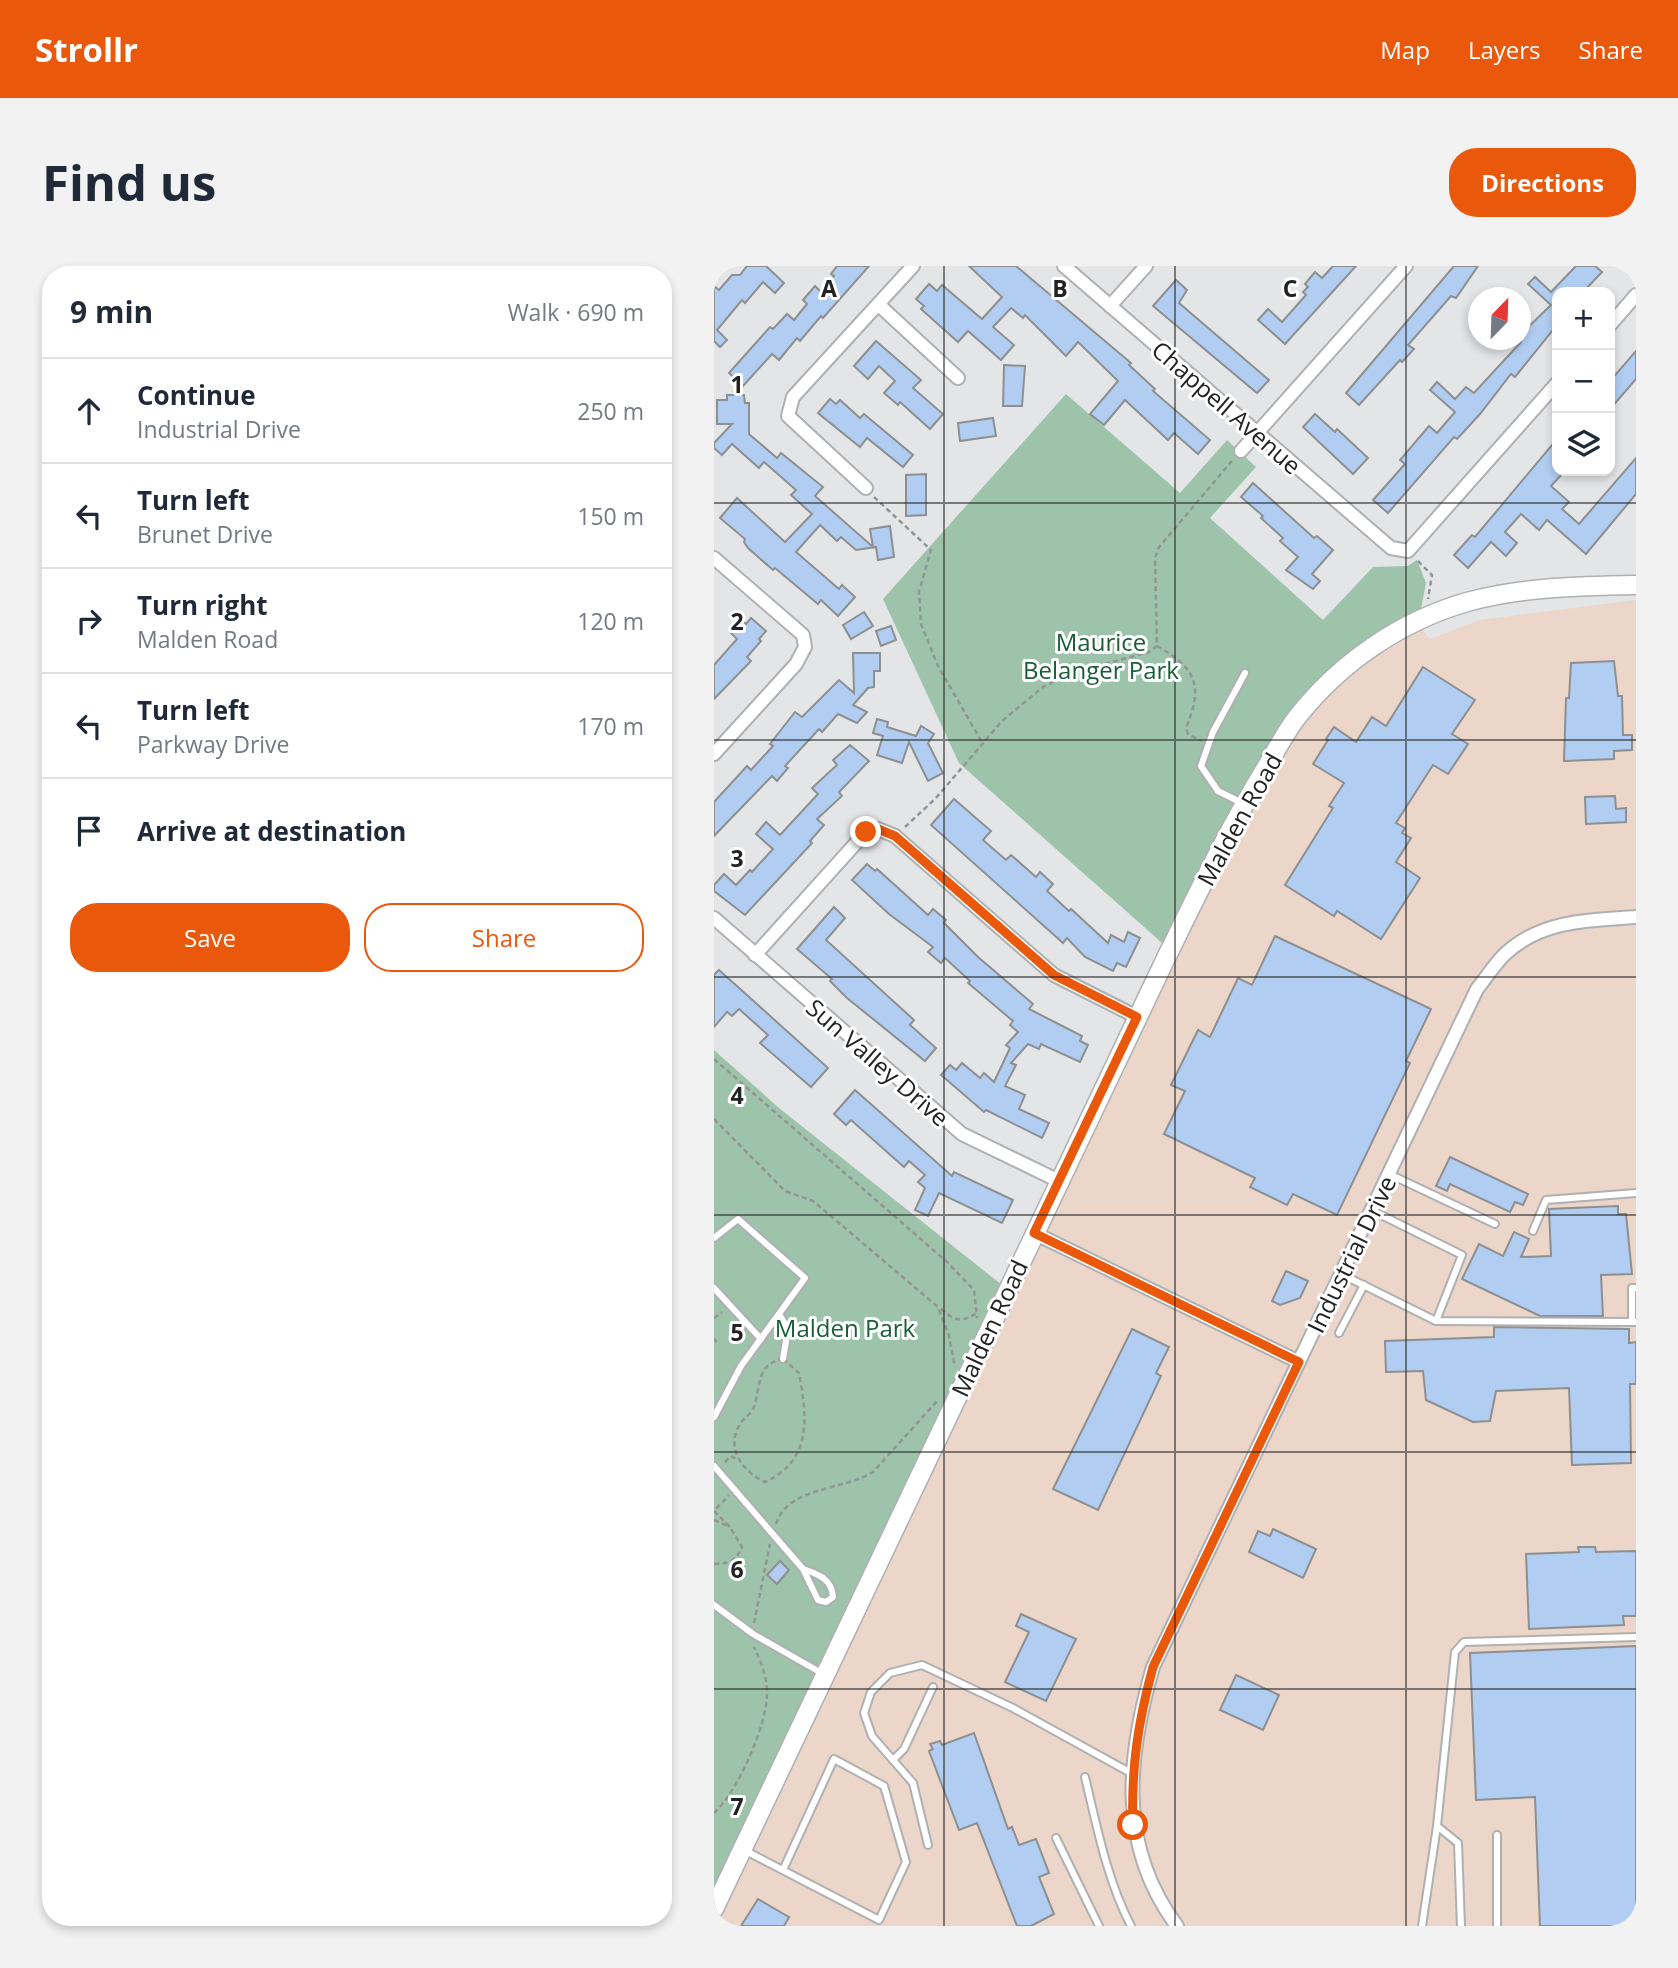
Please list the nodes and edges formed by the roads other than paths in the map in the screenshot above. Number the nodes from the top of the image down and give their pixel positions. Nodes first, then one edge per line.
1 (913, 266) edge
2 (1064, 266) edge
3 (1146, 266) edge
4 (1406, 266) edge
5 (1636, 295) edge
6 (879, 305) junction
7 (1110, 306) junction
8 (1615, 319) edge
9 (958, 378) dead end
10 (1552, 389) edge
11 (1256, 434) junction
12 (1241, 451) road end
13 (866, 488) road end
14 (714, 558) edge
15 (1636, 585) edge
16 (1245, 673) dead end
17 (714, 754) edge
18 (1243, 804) junction
19 (1636, 917) edge
20 (714, 918) edge
21 (755, 955) junction
22 (1137, 1017) junction
23 (1389, 1174) junction
24 (1059, 1181) junction
25 (1636, 1193) edge
26 (1371, 1210) junction
27 (1495, 1224) dead end
28 (1533, 1231) dead end
29 (1034, 1233) junction
30 (714, 1238) edge
31 (1341, 1274) junction
32 (1364, 1285) junction
33 (714, 1288) edge
34 (1636, 1288) edge
35 (779, 1314) junction
36 (1437, 1321) junction
37 (1634, 1322) edge
38 (1339, 1333) dead end
39 (761, 1339) junction
40 (783, 1359) road end
41 (1299, 1362) junction
42 (714, 1417) edge
43 (716, 1468) edge
44 (803, 1569) junction
45 (714, 1605) edge
46 (1636, 1637) edge
47 (825, 1675) junction
48 (933, 1687) dead end
49 (892, 1760) junction
50 (1131, 1773) junction
51 (1085, 1777) dead end
52 (1437, 1826) junction
53 (1497, 1835) dead end
54 (1056, 1838) dead end
55 (928, 1845) dead end
56 (742, 1849) junction
57 (783, 1870) junction
58 (714, 1909) edge
59 (1099, 1926) edge
60 (1131, 1926) edge
61 (1177, 1926) edge
62 (1422, 1926) edge
63 (1461, 1926) edge
64 (1497, 1926) edge

1 - 6 street
2 - 7 street, Chappell Avenue
3 - 7 street
4 - 11 street
5 - 8 street
6 - 9 street
6 - 13 street
7 - 11 street, Chappell Avenue
10 - 11 street, Chappell Avenue
11 - 12 street
14 - 17 street
15 - 18 main road, Malden Road
16 - 18 lane
18 - 22 main road, Malden Road
19 - 23 street, Industrial Drive
20 - 21 street, Sun Valley Drive
21 - 22 street
21 - 24 street, Sun Valley Drive
22 - 24 main road, Malden Road
23 - 26 street, Industrial Drive
23 - 27 lane
24 - 29 main road, Malden Road
25 - 28 lane
26 - 31 street, Industrial Drive
26 - 36 lane
29 - 41 street
29 - 47 main road, Malden Road
30 - 35 lane
31 - 32 lane
31 - 41 street, Industrial Drive
32 - 36 lane
32 - 38 lane
33 - 39 lane
34 - 37 lane
35 - 39 lane
35 - 40 lane
36 - 37 lane
39 - 42 lane
41 - 50 street, Industrial Drive
43 - 44 lane
44 - 44 lane
45 - 47 lane
46 - 52 lane
47 - 56 main road, Malden Road
48 - 49 lane
49 - 50 lane
49 - 55 lane
50 - 61 street, Industrial Drive
51 - 60 lane
52 - 62 lane
52 - 63 lane
53 - 64 lane
54 - 59 lane
56 - 57 lane
56 - 58 main road, Malden Road
57 - 57 lane

